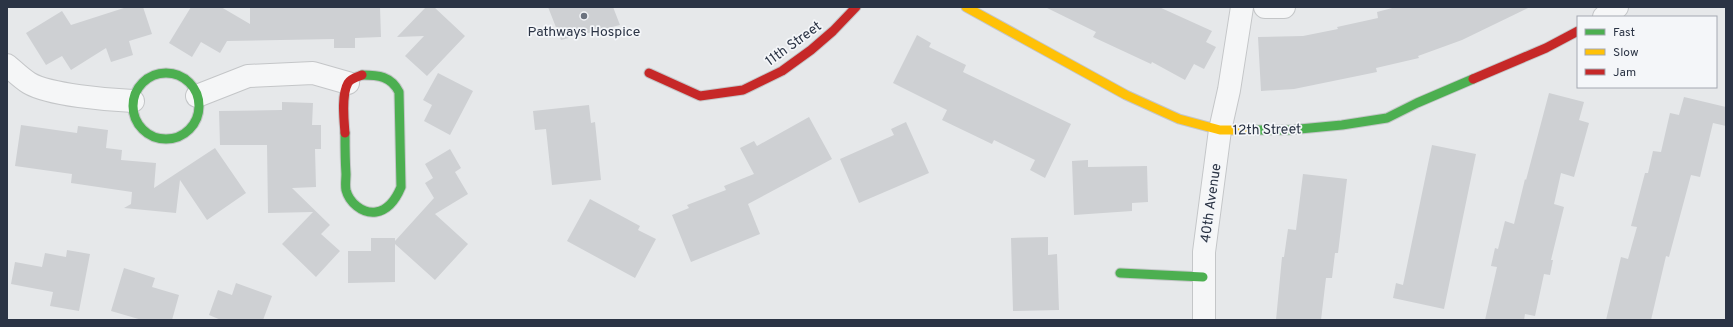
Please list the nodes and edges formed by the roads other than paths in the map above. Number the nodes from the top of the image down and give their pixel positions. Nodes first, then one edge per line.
1 (856, 7) edge
2 (966, 7) edge
3 (1242, 7) edge
4 (1265, 7) edge
5 (1284, 7) edge
6 (1617, 7) edge
7 (1605, 16) edge
8 (1577, 32) edge
9 (7, 65) edge
10 (649, 73) dead end
11 (348, 83) junction
12 (198, 96) junction
13 (133, 101) junction
14 (1220, 130) junction
15 (1120, 272) dead end
16 (1203, 277) junction
17 (1204, 320) edge

1 - 10 street, 11th Street
2 - 14 street, 12th Street
3 - 14 street, 40th Avenue
4 - 5 street
6 - 7 street
8 - 14 street, 12th Street
9 - 13 street
11 - 11 street
11 - 12 street
12 - 13 street
12 - 13 street
14 - 16 street, 40th Avenue
15 - 16 street
16 - 17 street, 40th Avenue

